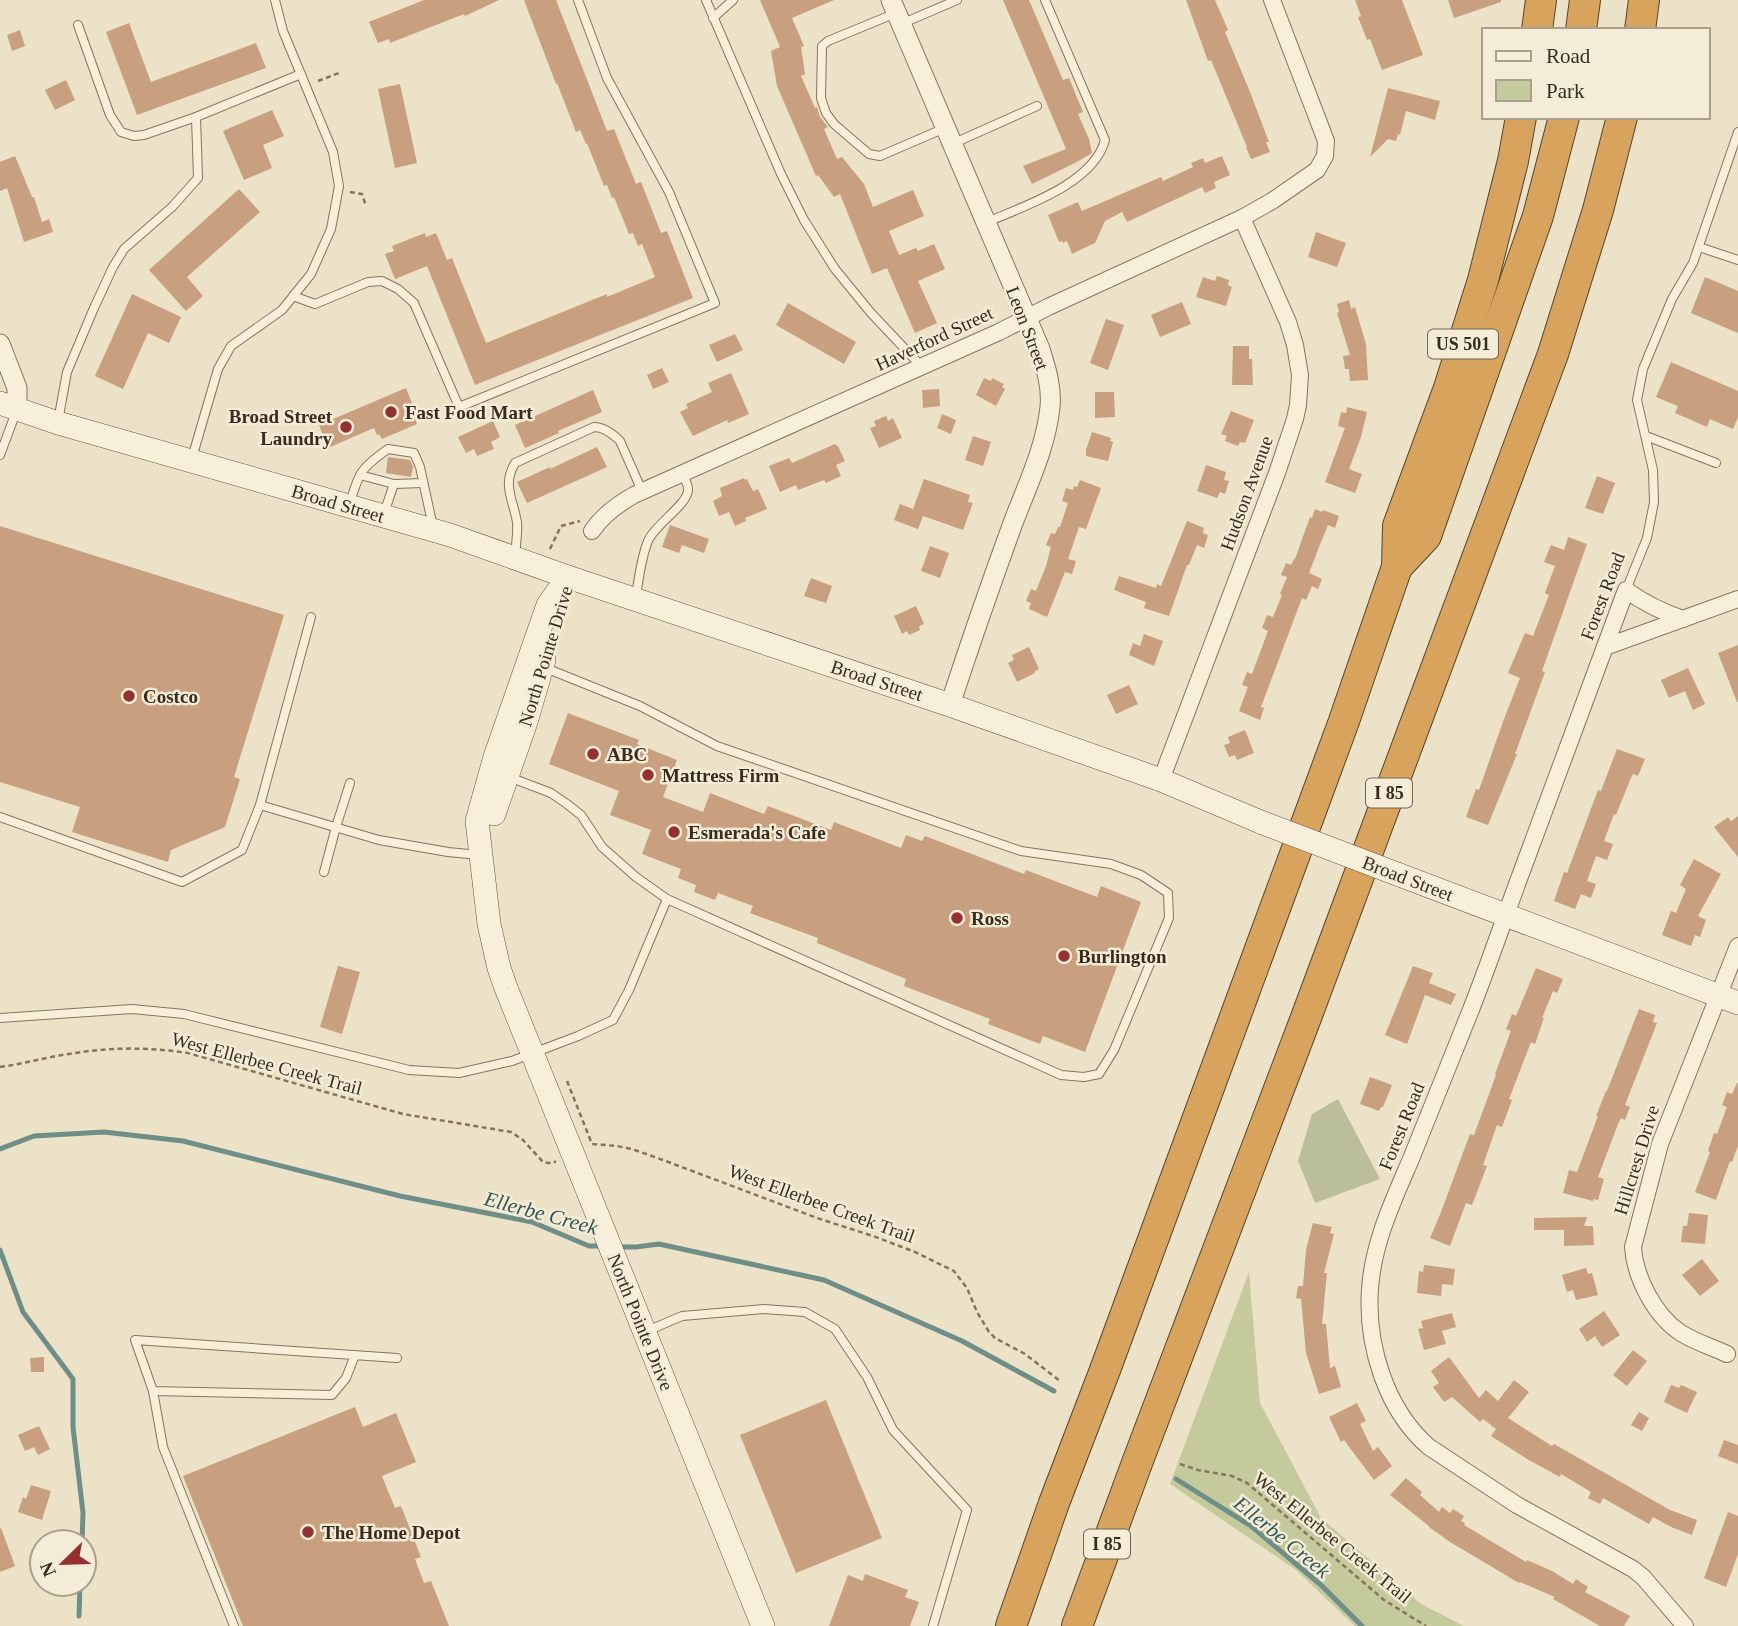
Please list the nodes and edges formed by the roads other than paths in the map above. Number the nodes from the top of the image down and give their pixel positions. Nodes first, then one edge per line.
1 (578, 0) edge
2 (706, 0) edge
3 (733, 0) edge
4 (957, 0) edge
5 (1045, 0) edge
6 (1272, 0) edge
7 (1541, 0) edge
8 (1585, 0) edge
9 (1644, 0) edge
10 (278, 1) edge
11 (896, 12) edge
12 (713, 18) junction
13 (78, 24) dead end
14 (1537, 28) edge
15 (1581, 28) edge
16 (1640, 28) edge
17 (301, 75) junction
18 (1037, 106) dead end
19 (196, 117) junction
20 (1521, 119) edge
21 (1563, 119) edge
22 (1621, 119) edge
23 (1738, 132) edge
24 (949, 136) junction
25 (1242, 218) junction
26 (986, 223) junction
27 (1699, 247) junction
28 (1738, 260) edge
29 (293, 296) junction
30 (1026, 318) junction
31 (0, 344) edge
32 (922, 367) junction
33 (8, 406) edge
34 (58, 423) junction
35 (1646, 436) junction
36 (0, 455) edge
37 (191, 461) junction
38 (1716, 463) dead end
39 (682, 474) junction
40 (360, 475) junction
41 (423, 483) junction
42 (394, 484) junction
43 (642, 492) junction
44 (349, 506) junction
45 (383, 516) junction
46 (595, 528) road end
47 (433, 530) junction
48 (515, 558) junction
49 (1397, 567) junction
50 (568, 577) junction
51 (1626, 590) junction
52 (635, 599) junction
53 (1738, 599) edge
54 (311, 617) dead end
55 (1683, 619) junction
56 (1605, 648) junction
57 (542, 667) junction
58 (950, 705) junction
59 (506, 776) junction
60 (1161, 780) junction
61 (350, 783) dead end
62 (260, 805) junction
63 (0, 817) edge
64 (336, 827) junction
65 (482, 855) junction
66 (324, 872) dead end
67 (667, 899) junction
68 (1506, 916) junction
69 (1738, 946) edge
70 (1728, 999) edge
71 (0, 1018) edge
72 (533, 1053) junction
73 (645, 1332) junction
74 (355, 1355) junction
75 (1734, 1357) edge
76 (397, 1358) dead end
77 (153, 1391) junction
78 (234, 1626) edge
79 (763, 1626) edge
80 (933, 1626) edge
81 (1011, 1626) edge
82 (1077, 1626) edge
83 (1685, 1626) edge

1 - 29 lane
2 - 12 lane
3 - 12 lane
4 - 11 lane
5 - 26 lane
6 - 25 street, Haverford Street
7 - 14 highway
8 - 15 highway
9 - 16 highway
10 - 17 lane
11 - 24 street, Leon Street
11 - 24 lane
12 - 32 lane
13 - 19 lane
17 - 19 lane
17 - 29 lane
18 - 24 lane
19 - 34 lane
20 - 49 highway, US 501
21 - 49 highway
22 - 82 highway, I 85
23 - 27 lane, Forest Road
24 - 26 street, Leon Street
25 - 30 street, Haverford Street
25 - 60 street, Hudson Avenue
26 - 30 street, Leon Street
27 - 28 lane
27 - 35 lane, Forest Road
29 - 37 lane
30 - 32 street, Haverford Street
30 - 58 street, Leon Street
31 - 33 street
32 - 39 street, Haverford Street
33 - 34 main road, Broad Street
33 - 36 lane
34 - 37 main road, Broad Street
35 - 38 lane
35 - 51 lane, Forest Road
37 - 44 main road, Broad Street
39 - 43 street, Haverford Street
39 - 52 lane
40 - 41 lane
40 - 42 lane
40 - 44 lane
41 - 42 lane
41 - 47 lane
42 - 45 lane
43 - 46 street, Haverford Street
43 - 48 lane
44 - 45 main road, Broad Street
45 - 47 main road, Broad Street
47 - 48 main road, Broad Street
48 - 50 main road, Broad Street
49 - 81 highway
50 - 52 main road, Broad Street
50 - 57 main road, North Pointe Drive
50 - 65 main road, North Pointe Drive
51 - 55 street
51 - 56 street, Forest Road
52 - 58 main road, Broad Street
53 - 55 street
54 - 62 lane
55 - 56 street
56 - 68 street, Forest Road
57 - 59 main road, North Pointe Drive
57 - 67 lane
58 - 60 main road, Broad Street
59 - 65 main road, North Pointe Drive
59 - 67 lane
60 - 68 main road, Broad Street, bridge
61 - 64 lane
62 - 63 lane
62 - 64 lane
64 - 65 lane
64 - 66 lane
65 - 72 main road, North Pointe Drive
67 - 72 lane
68 - 70 main road, Broad Street
68 - 83 street, Forest Road
69 - 70 street, Hillcrest Drive
70 - 75 street, Hillcrest Drive
71 - 72 lane
72 - 73 main road, North Pointe Drive
73 - 79 main road, North Pointe Drive
73 - 80 lane
74 - 76 lane
74 - 77 lane
74 - 77 lane
77 - 78 lane

